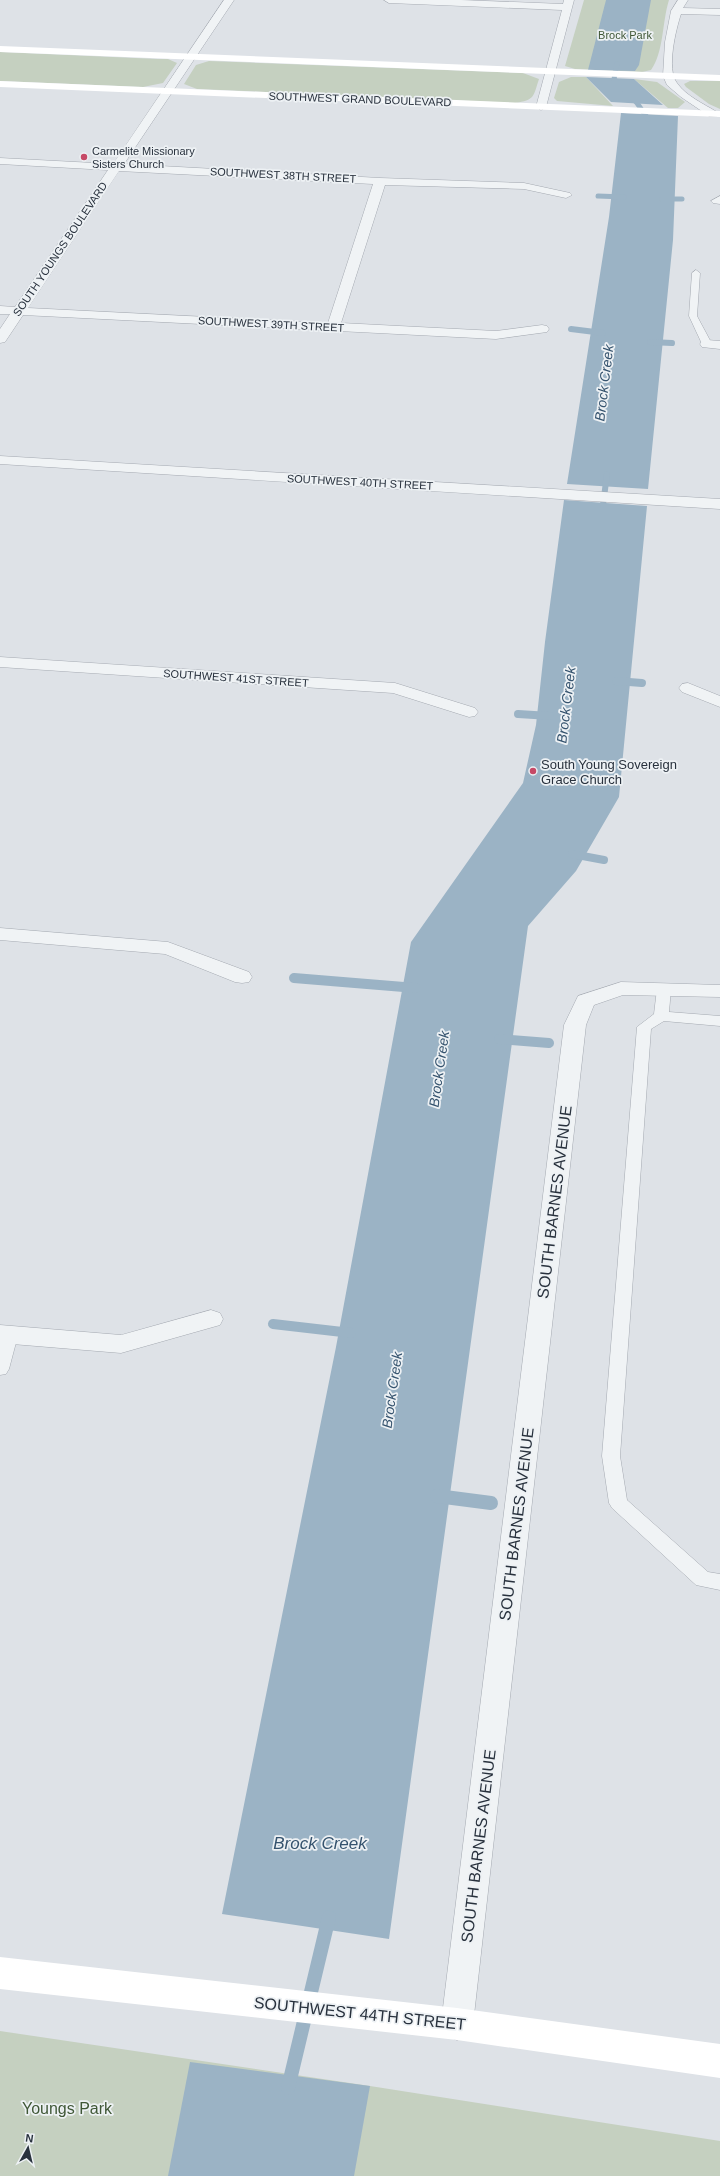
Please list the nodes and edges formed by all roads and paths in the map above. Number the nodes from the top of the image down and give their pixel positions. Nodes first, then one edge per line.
1 (229, 0) edge
2 (389, 0) edge
3 (683, 0) edge
4 (568, 3) edge
5 (676, 11) junction
6 (720, 12) edge
7 (0, 49) edge
8 (190, 57) junction
9 (550, 72) junction
10 (667, 76) junction
11 (720, 78) edge
12 (0, 84) edge
13 (168, 91) junction
14 (542, 106) junction
15 (716, 114) edge
16 (0, 161) edge
17 (117, 166) junction
18 (380, 181) junction
19 (566, 195) dead end
20 (696, 273) dead end
21 (0, 310) edge
22 (18, 311) junction
23 (333, 327) junction
24 (542, 329) dead end
25 (0, 339) edge
26 (713, 344) edge
27 (0, 460) edge
28 (720, 504) edge
29 (0, 662) edge
30 (688, 688) dead end
31 (720, 702) edge
32 (469, 712) dead end
33 (0, 934) edge
34 (242, 977) dead end
35 (664, 989) junction
36 (720, 992) edge
37 (661, 1016) junction
38 (720, 1020) edge
39 (211, 1319) dead end
40 (5, 1334) edge
41 (0, 1369) edge
42 (720, 1582) edge
43 (0, 1973) edge
44 (457, 2024) junction
45 (720, 2061) edge

1 - 8 street, SOUTH YOUNGS BOULEVARD
2 - 4 street
3 - 5 street
4 - 9 street
5 - 6 street
5 - 10 street
7 - 8 street
8 - 9 street
8 - 13 street, SOUTH YOUNGS BOULEVARD
9 - 10 street
9 - 14 street
10 - 11 street
10 - 15 street
12 - 13 street, SOUTHWEST GRAND BOULEVARD
13 - 14 street, SOUTHWEST GRAND BOULEVARD
13 - 17 street, SOUTH YOUNGS BOULEVARD
14 - 15 street, SOUTHWEST GRAND BOULEVARD
16 - 17 street, SOUTHWEST 38TH STREET
17 - 18 street, SOUTHWEST 38TH STREET
17 - 22 street, SOUTH YOUNGS BOULEVARD
18 - 19 street, SOUTHWEST 38TH STREET
18 - 23 street
20 - 26 lane
21 - 22 street, SOUTHWEST 39TH STREET
22 - 23 street, SOUTHWEST 39TH STREET
22 - 25 street, SOUTH YOUNGS BOULEVARD
23 - 24 street, SOUTHWEST 39TH STREET
27 - 28 street, SOUTHWEST 40TH STREET
29 - 32 street, SOUTHWEST 41ST STREET
30 - 31 street
33 - 34 street
35 - 36 street, SOUTH BARNES AVENUE
35 - 37 lane
35 - 44 street, SOUTH BARNES AVENUE
37 - 38 lane
37 - 42 lane
39 - 40 street
40 - 41 lane
43 - 44 street, SOUTHWEST 44TH STREET
44 - 45 street, SOUTHWEST 44TH STREET

